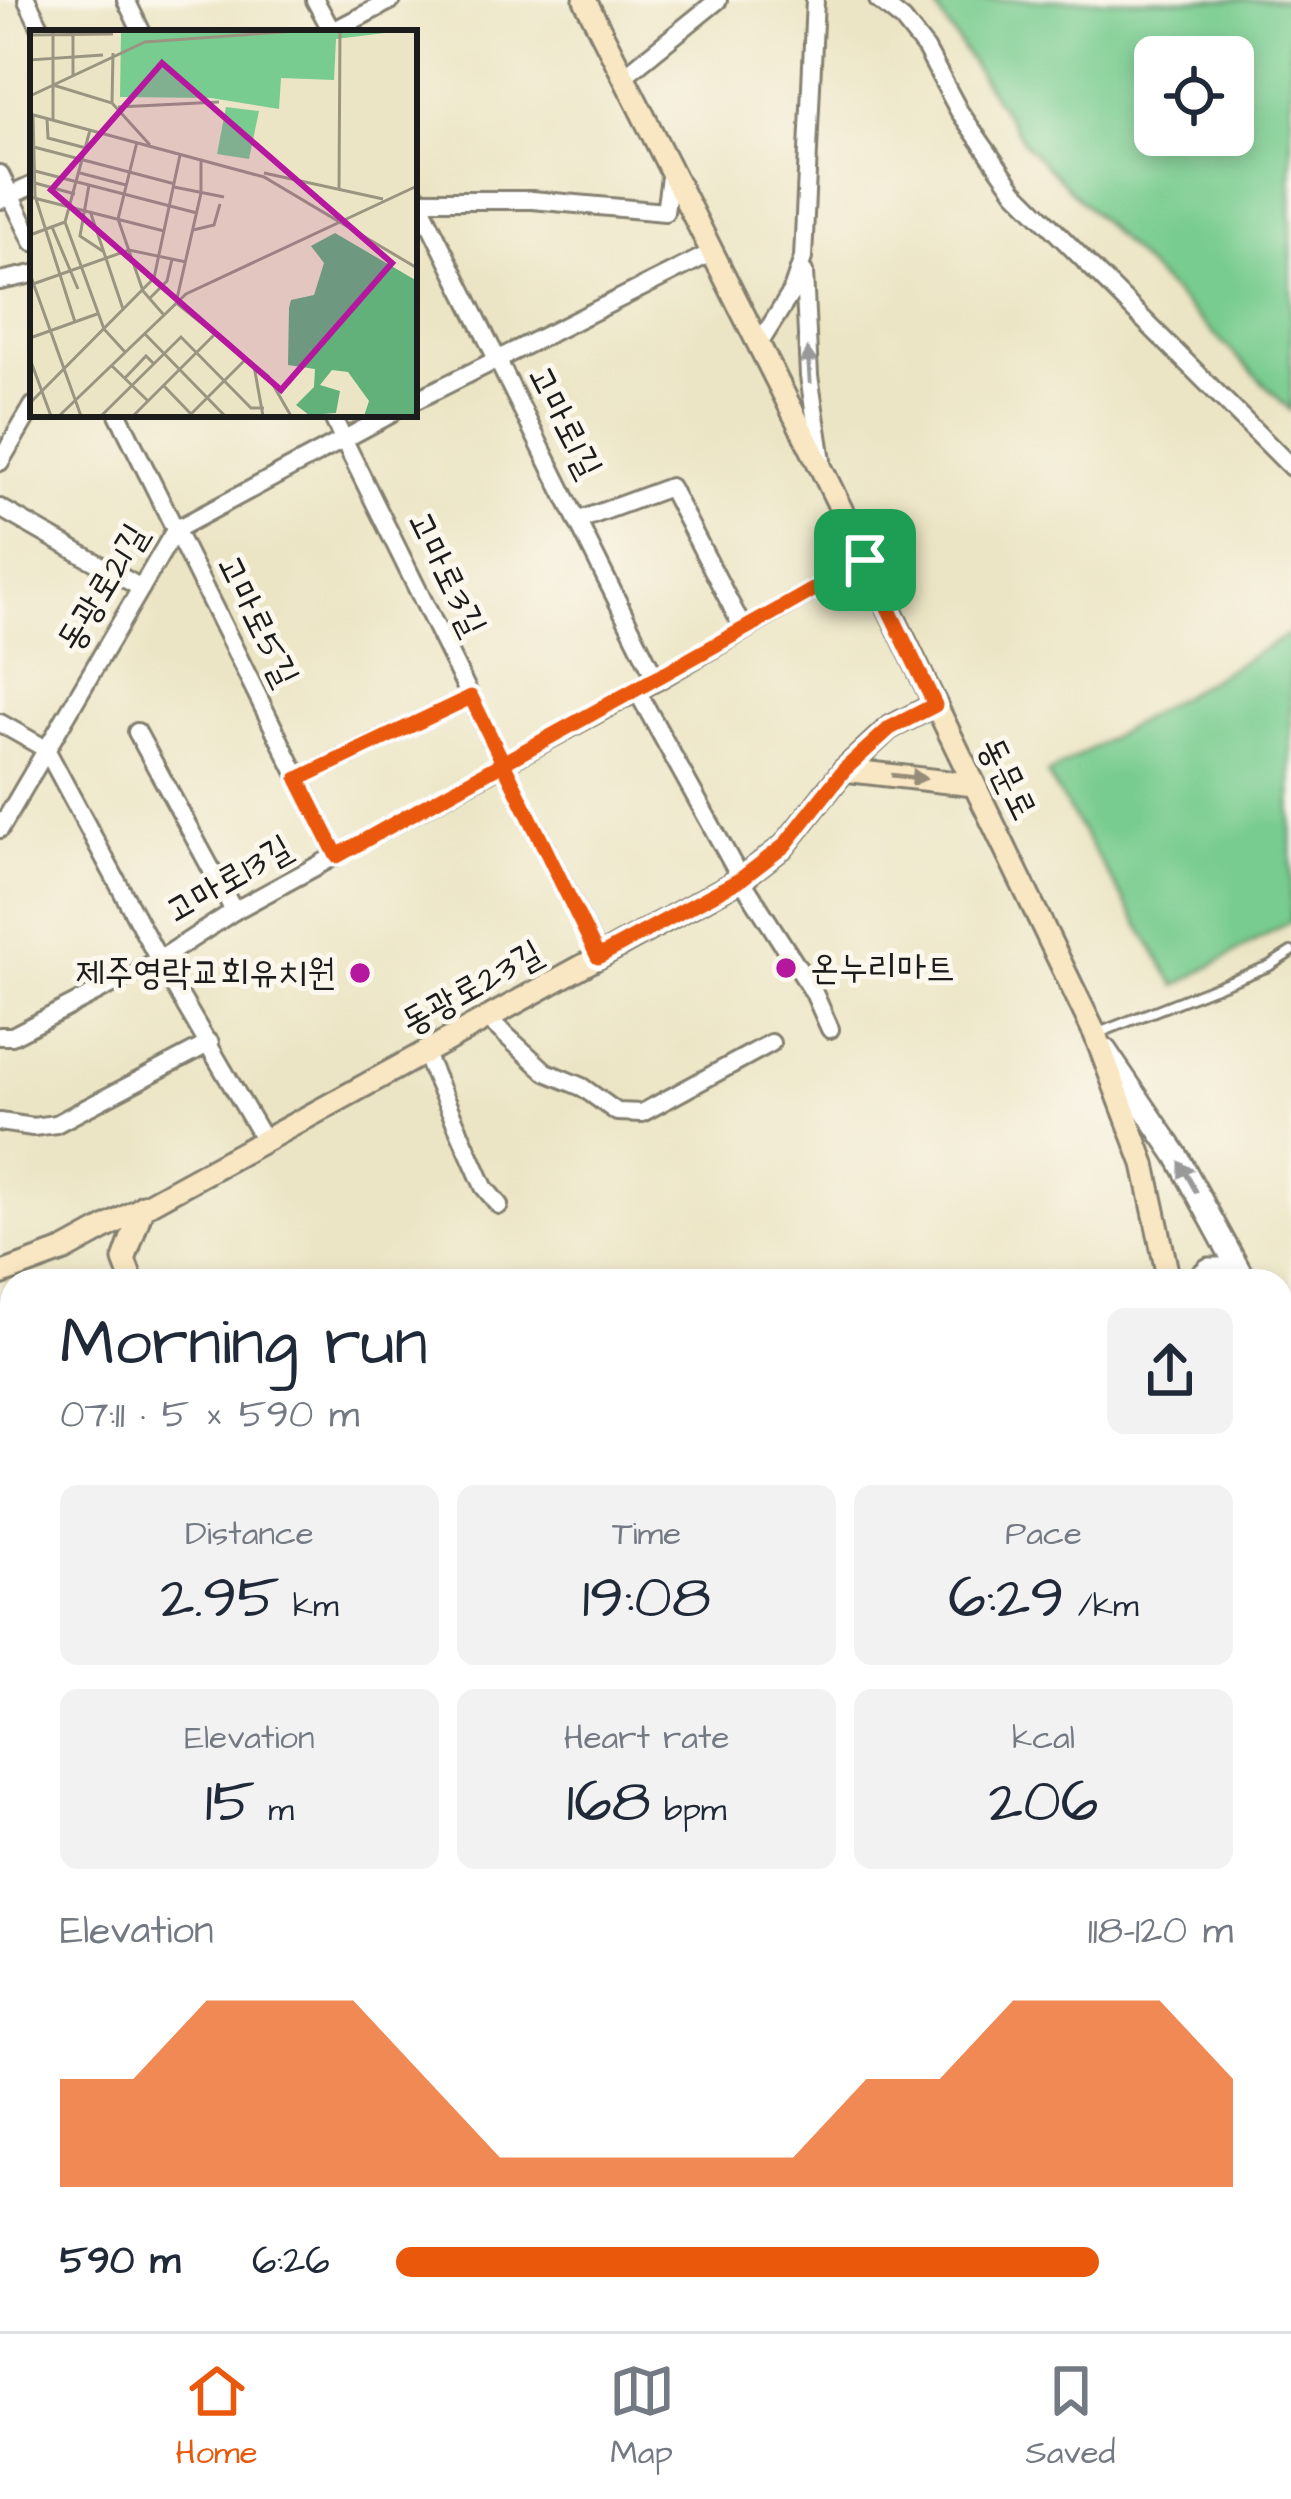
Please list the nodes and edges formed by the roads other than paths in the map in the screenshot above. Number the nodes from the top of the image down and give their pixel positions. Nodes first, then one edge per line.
1 (27, 0) edge
2 (126, 0) edge
3 (315, 0) edge
4 (392, 0) edge
5 (585, 0) edge
6 (718, 0) edge
7 (815, 0) edge
8 (878, 0) edge
9 (42, 30) edge
10 (141, 30) edge
11 (330, 30) edge
12 (337, 30) edge
13 (624, 76) junction
14 (671, 169) junction
15 (0, 174) edge
16 (417, 196) edge
17 (417, 198) edge
18 (5, 199) edge
19 (30, 237) edge
20 (713, 252) junction
21 (803, 258) junction
22 (30, 275) edge
23 (0, 281) edge
24 (759, 344) junction
25 (495, 358) junction
26 (417, 399) edge
27 (30, 411) edge
28 (119, 417) edge
29 (332, 417) edge
30 (385, 417) edge
31 (343, 439) junction
32 (0, 462) edge
33 (1291, 466) edge
34 (824, 474) junction
35 (0, 508) edge
36 (577, 521) junction
37 (175, 530) junction
38 (865, 560) junction
39 (141, 588) junction
40 (744, 630) junction
41 (657, 681) junction
42 (638, 691) junction
43 (471, 697) junction
44 (935, 705) junction
45 (0, 723) edge
46 (137, 732) dead end
47 (46, 749) junction
48 (502, 762) junction
49 (844, 770) junction
50 (298, 779) junction
51 (974, 785) junction
52 (0, 830) edge
53 (337, 856) junction
54 (741, 879) junction
55 (234, 911) junction
56 (1291, 952) edge
57 (598, 957) junction
58 (159, 960) junction
59 (487, 1018) junction
60 (830, 1029) dead end
61 (1095, 1034) junction
62 (0, 1036) edge
63 (771, 1042) dead end
64 (209, 1043) junction
65 (424, 1052) junction
66 (0, 1122) edge
67 (264, 1140) junction
68 (499, 1204) dead end
69 (142, 1206) junction
70 (14, 1269) edge
71 (127, 1269) edge
72 (1166, 1269) edge
73 (1239, 1269) edge

1 - 9 street
2 - 10 street
3 - 11 street
4 - 12 street
5 - 13 main road, 동문로
6 - 13 street
7 - 21 street
8 - 33 street
13 - 14 main road, 동문로
14 - 16 street
14 - 20 main road, 동문로
15 - 18 street
17 - 25 street, 고마로1길
18 - 19 street
20 - 24 main road, 동문로
20 - 25 street
21 - 24 street
34 -> 21 street
22 - 23 street
24 - 34 main road, 동문로
25 - 26 street
25 - 36 street, 고마로1길
27 - 32 street
28 - 37 street, 고마로5길
29 - 31 street, 고마로3길
30 - 31 street, 동광로21길
31 - 37 street, 동광로21길
31 - 43 street, 고마로3길
34 - 38 main road, 동문로
35 - 39 street
36 - 40 street
36 - 41 street, 고마로1길
37 - 39 street, 동광로21길
37 - 50 street, 고마로5길
38 - 40 street, 고마로13길
38 - 44 main road, 동문로
39 - 47 street, 동광로21길
40 - 41 street, 고마로13길
41 - 42 street, 고마로13길
42 - 48 street, 고마로13길
42 - 54 street
43 - 48 street, 고마로3길
43 - 50 street
44 - 49 main road, 동광로23길
44 - 51 main road, 동문로
45 - 47 street
46 - 55 street
47 - 52 street, 동광로21길
47 - 58 street
48 - 53 street, 고마로13길
48 - 57 street, 고마로3길
49 -> 51 main road
49 - 54 main road, 동광로23길
50 - 53 street, 고마로5길
51 - 61 main road, 동문로
53 - 55 street, 고마로13길
54 - 57 main road, 동광로23길
54 - 60 street
55 - 58 street, 고마로13길
56 - 61 lane
57 - 59 main road, 동광로23길
58 - 62 street, 고마로13길
58 - 64 street
59 - 63 street
59 - 65 main road, 동광로23길
61 - 72 main road, 동문로
73 -> 61 street
64 - 66 street
64 - 67 street
65 - 67 main road, 동광로23길
65 - 68 street
67 - 69 main road, 동광로23길
69 - 70 main road, 동광로23길
69 - 71 main road

